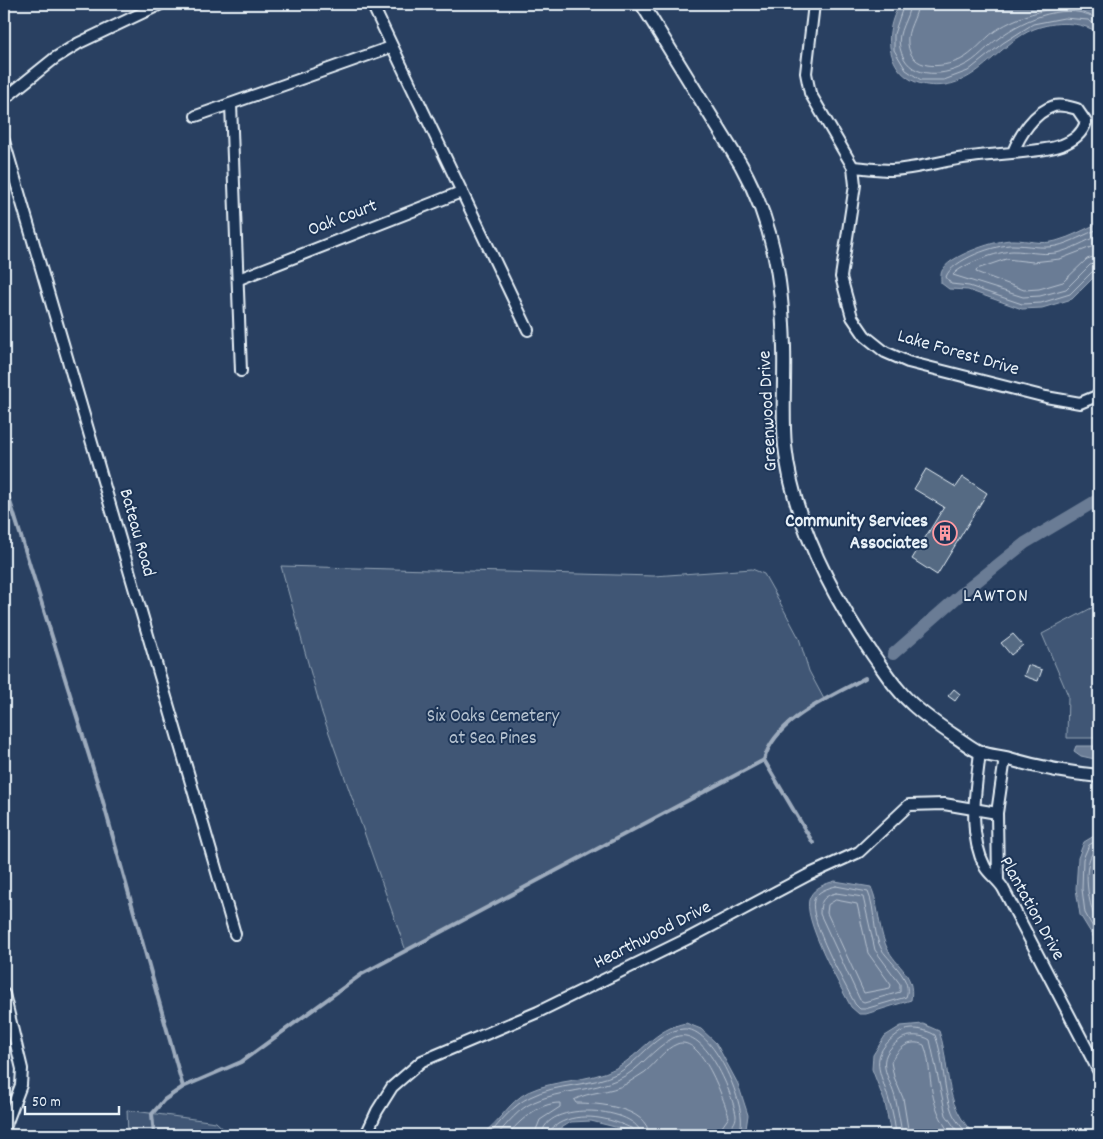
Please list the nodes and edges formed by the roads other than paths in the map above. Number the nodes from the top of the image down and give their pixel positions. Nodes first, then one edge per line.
1 (161, 4) edge
2 (372, 4) edge
3 (642, 4) edge
4 (814, 4) edge
5 (392, 46) junction
6 (4, 98) edge
7 (232, 104) junction
8 (196, 116) dead end
9 (4, 141) edge
10 (1013, 152) junction
11 (853, 167) junction
12 (461, 192) junction
13 (239, 279) junction
14 (528, 330) dead end
15 (241, 371) dead end
16 (1099, 395) edge
17 (980, 752) junction
18 (1005, 758) junction
19 (1099, 776) edge
20 (975, 809) junction
21 (996, 813) junction
22 (998, 881) junction
23 (234, 934) dead end
24 (4, 994) edge
25 (1099, 1072) edge
26 (4, 1128) edge
27 (366, 1135) edge

1 - 6 street
2 - 5 street
3 - 17 street, Greenwood Drive
4 - 11 street, Lake Forest Drive
5 - 7 street
5 - 12 street
7 - 8 street
7 - 13 street
9 - 23 street, Bateau Road
10 - 10 street
10 - 11 street
11 - 16 street, Lake Forest Drive
12 - 13 street, Oak Court
12 - 14 street
13 - 15 street
17 - 18 street, Greenwood Drive
17 - 20 street, Plantation Drive
18 - 19 street, Greenwood Drive
18 - 21 street
20 - 21 street, Hearthwood Drive
20 - 22 street, Plantation Drive
20 - 27 street, Hearthwood Drive
21 - 22 street
22 - 25 street, Plantation Drive
24 - 26 street

